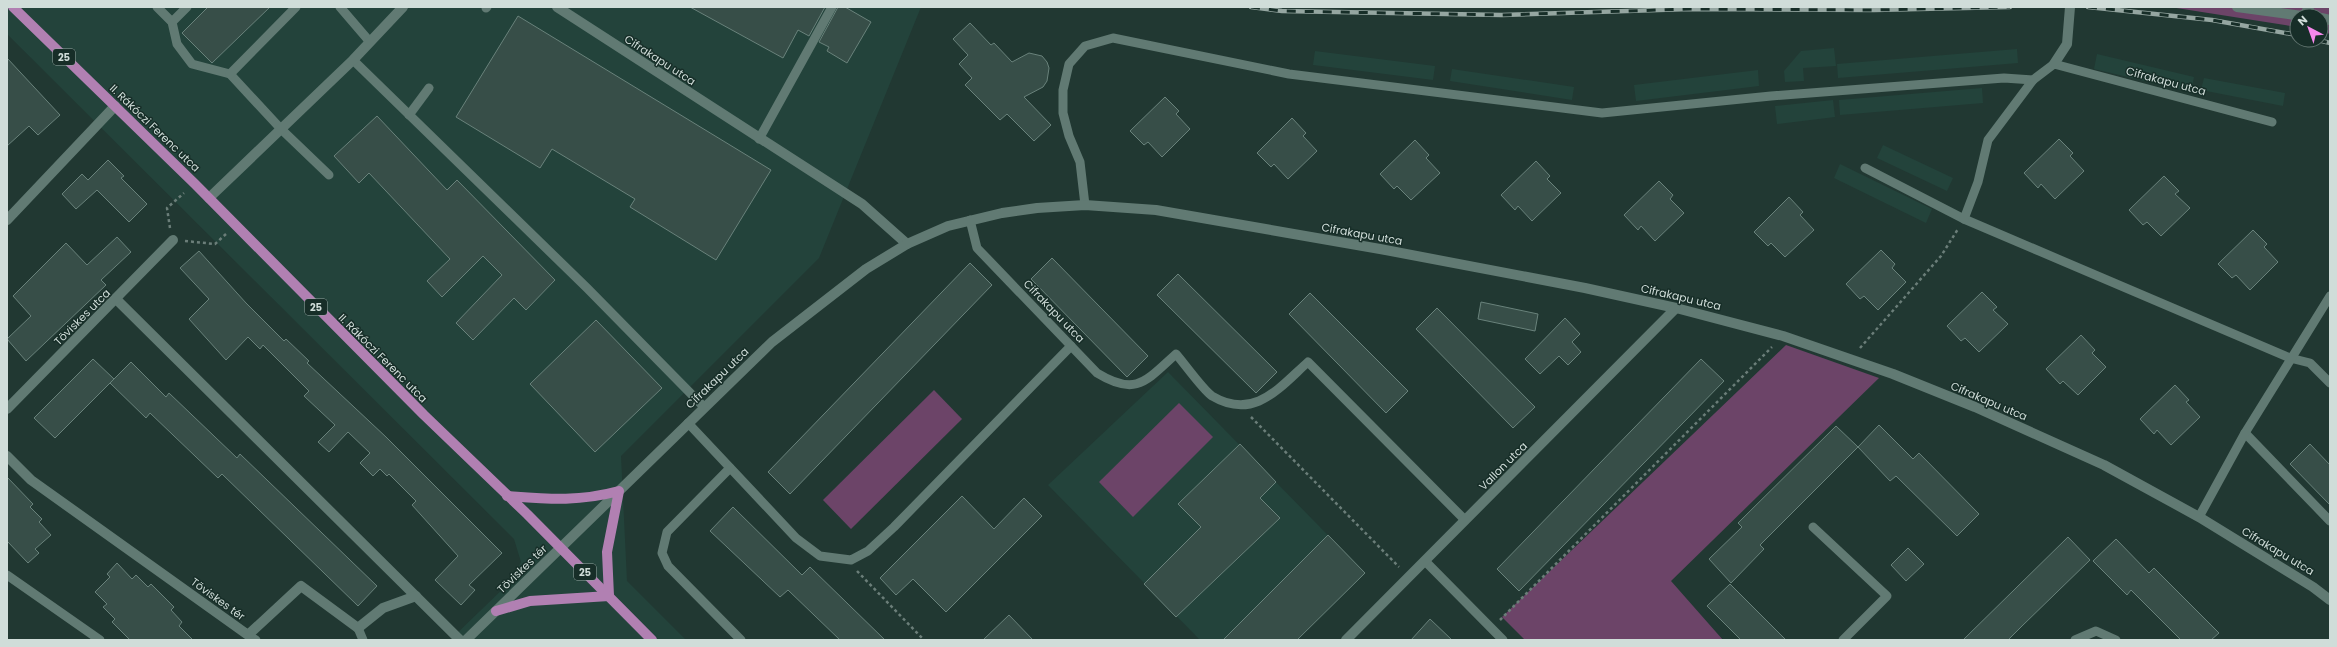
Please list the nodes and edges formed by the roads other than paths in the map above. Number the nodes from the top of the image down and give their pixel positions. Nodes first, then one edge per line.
1 (14, 7) edge
2 (157, 7) edge
3 (187, 7) edge
4 (296, 7) edge
5 (340, 7) edge
6 (403, 7) edge
7 (557, 7) edge
8 (832, 7) edge
9 (2070, 7) edge
10 (2236, 7) edge
11 (2289, 14) edge
12 (172, 22) junction
13 (370, 42) junction
14 (353, 60) junction
15 (2054, 64) junction
16 (230, 74) junction
17 (2033, 80) junction
18 (429, 88) dead end
19 (115, 106) junction
20 (409, 115) junction
21 (2272, 122) dead end
22 (281, 129) junction
23 (759, 139) junction
24 (1865, 168) dead end
25 (329, 175) dead end
26 (209, 198) junction
27 (1086, 205) junction
28 (1964, 218) junction
29 (7, 220) edge
30 (970, 220) junction
31 (173, 240) road end
32 (907, 244) junction
33 (2330, 296) edge
34 (116, 299) junction
35 (1676, 308) junction
36 (1071, 346) junction
37 (2290, 358) junction
38 (2330, 383) edge
39 (704, 407) junction
40 (7, 408) edge
41 (688, 423) junction
42 (2245, 433) junction
43 (7, 456) edge
44 (730, 468) junction
45 (619, 491) junction
46 (507, 496) junction
47 (2199, 517) junction
48 (1465, 520) junction
49 (2330, 521) edge
50 (1813, 527) dead end
51 (561, 548) junction
52 (1425, 561) junction
53 (7, 575) edge
54 (416, 596) junction
55 (609, 596) junction
56 (2330, 600) edge
57 (496, 612) junction
58 (358, 628) junction
59 (252, 638) edge
60 (100, 640) edge
61 (363, 640) edge
62 (460, 640) edge
63 (466, 640) edge
64 (652, 640) edge
65 (741, 640) edge
66 (1346, 640) edge
67 (1503, 640) edge
68 (1843, 640) edge
69 (2075, 640) edge
70 (2116, 640) edge

1 - 19 main road, II. Rákóczi Ferenc utca / 25
2 - 12 lane
3 - 12 lane
4 - 16 lane
5 - 13 lane
6 - 13 street
7 - 23 street, Cifrakapu utca
8 - 23 lane
9 - 15 street
10 - 11 street
12 - 16 lane
13 - 14 street
14 - 20 lane
14 - 22 street
15 - 17 lane
15 - 21 lane, Cifrakapu utca
16 - 22 lane
17 - 27 lane
17 - 28 lane
18 - 20 lane
19 - 26 main road, II. Rákóczi Ferenc utca / 25
19 - 29 street
20 - 39 lane
22 - 25 lane
22 - 26 street
23 - 32 street, Cifrakapu utca
24 - 28 lane
26 - 46 main road, II. Rákóczi Ferenc utca / 25
27 - 30 street, Cifrakapu utca
27 - 35 street, Cifrakapu utca
28 - 37 lane
30 - 32 street, Cifrakapu utca
30 - 36 lane, Cifrakapu utca
31 - 34 street, Töviskes utca
32 - 39 street, Cifrakapu utca
33 - 37 lane
34 - 40 street, Töviskes utca
34 - 54 street
35 - 47 street, Cifrakapu utca
35 - 48 street, Vallon utca
36 - 44 lane
36 - 48 lane, Cifrakapu utca
37 - 38 lane
37 - 42 lane
39 - 41 street, Cifrakapu utca
41 - 44 lane
41 - 45 street, Cifrakapu utca
42 - 47 lane
42 - 49 lane
43 - 59 street, Töviskes tér
44 - 65 lane
45 - 46 main road
45 - 51 street, Cifrakapu utca
45 - 55 main road
46 - 51 main road, II. Rákóczi Ferenc utca / 25
47 - 56 street, Cifrakapu utca
48 - 52 street, Vallon utca
50 - 68 lane
51 - 55 main road, II. Rákóczi Ferenc utca / 25
51 - 57 street, Töviskes tér
52 - 66 street, Vallon utca
52 - 67 lane
53 - 60 lane
54 - 58 street
54 - 62 street
55 - 57 main road
55 - 64 main road, II. Rákóczi Ferenc utca / 25
57 - 63 street, Töviskes tér
58 - 59 street, Töviskes tér
58 - 61 lane
69 - 70 lane

